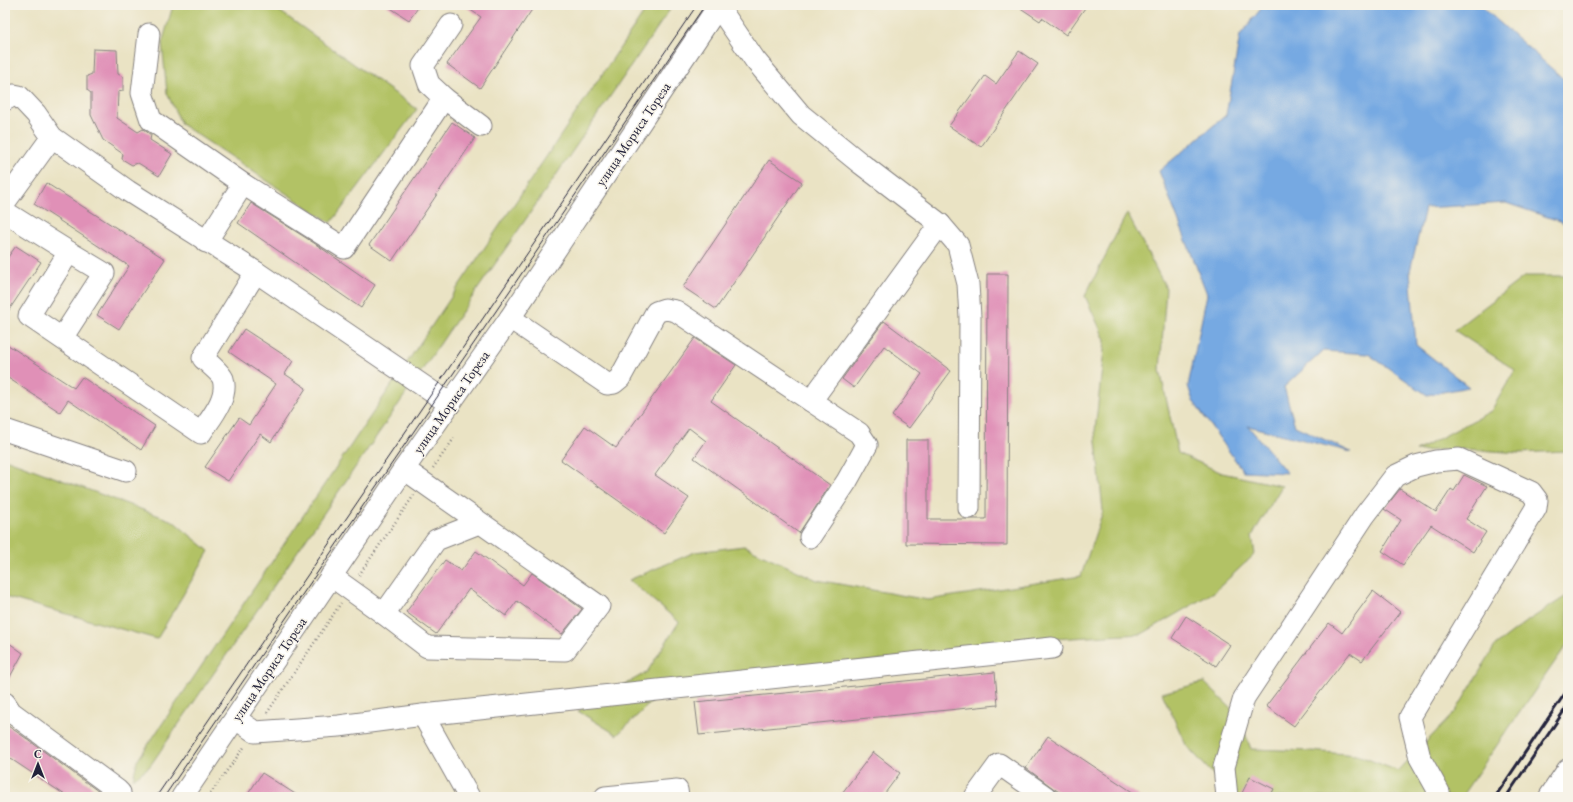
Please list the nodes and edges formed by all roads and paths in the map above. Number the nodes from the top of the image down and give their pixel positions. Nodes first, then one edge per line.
1 (718, 5) edge
2 (451, 25) dead end
3 (149, 34) dead end
4 (444, 98) junction
5 (5, 100) edge
6 (481, 126) dead end
7 (52, 137) junction
8 (243, 184) junction
9 (5, 202) edge
10 (5, 212) edge
11 (940, 224) junction
12 (206, 242) junction
13 (69, 252) junction
14 (256, 272) junction
15 (510, 318) junction
16 (62, 338) junction
17 (811, 401) junction
18 (450, 404) junction
19 (5, 430) edge
20 (454, 437) dead end
21 (404, 469) junction
22 (126, 471) dead end
23 (423, 483) junction
24 (969, 508) dead end
25 (479, 522) junction
26 (810, 537) dead end
27 (331, 576) junction
28 (350, 589) junction
29 (384, 614) junction
30 (1052, 648) dead end
31 (5, 703) edge
32 (423, 715) junction
33 (236, 719) junction
34 (255, 732) junction
35 (1568, 770) edge
36 (119, 797) edge
37 (182, 797) edge
38 (208, 797) edge
39 (469, 797) edge
40 (605, 797) edge
41 (678, 797) edge
42 (975, 797) edge
43 (1046, 797) edge
44 (1227, 797) edge
45 (1436, 797) edge
46 (1550, 797) edge

1 - 11 street
1 - 15 street, улица Мориса Тореза
2 - 4 street
3 - 8 street
4 - 6 street
4 - 8 street
5 - 7 street
7 - 9 street
7 - 12 street
8 - 12 street
10 - 13 street
11 - 17 street
11 - 24 street
12 - 14 street
13 - 16 street
13 - 16 street
14 - 16 street
14 - 18 street
15 - 17 street
15 - 18 street, улица Мориса Тореза
17 - 26 street
18 - 21 street, улица Мориса Тореза
19 - 22 street
20 - 23 path
21 - 23 street
21 - 27 street, улица Мориса Тореза
23 - 25 street
23 - 28 path
25 - 29 street
25 - 29 street
27 - 28 street
27 - 33 street, улица Мориса Тореза
28 - 29 street
28 - 34 path
30 - 32 street
31 - 36 street
32 - 34 street
32 - 39 street
33 - 34 street
33 - 37 street, улица Мориса Тореза
34 - 38 path
35 - 46 main road
40 - 41 street
42 - 43 street
44 - 45 street

